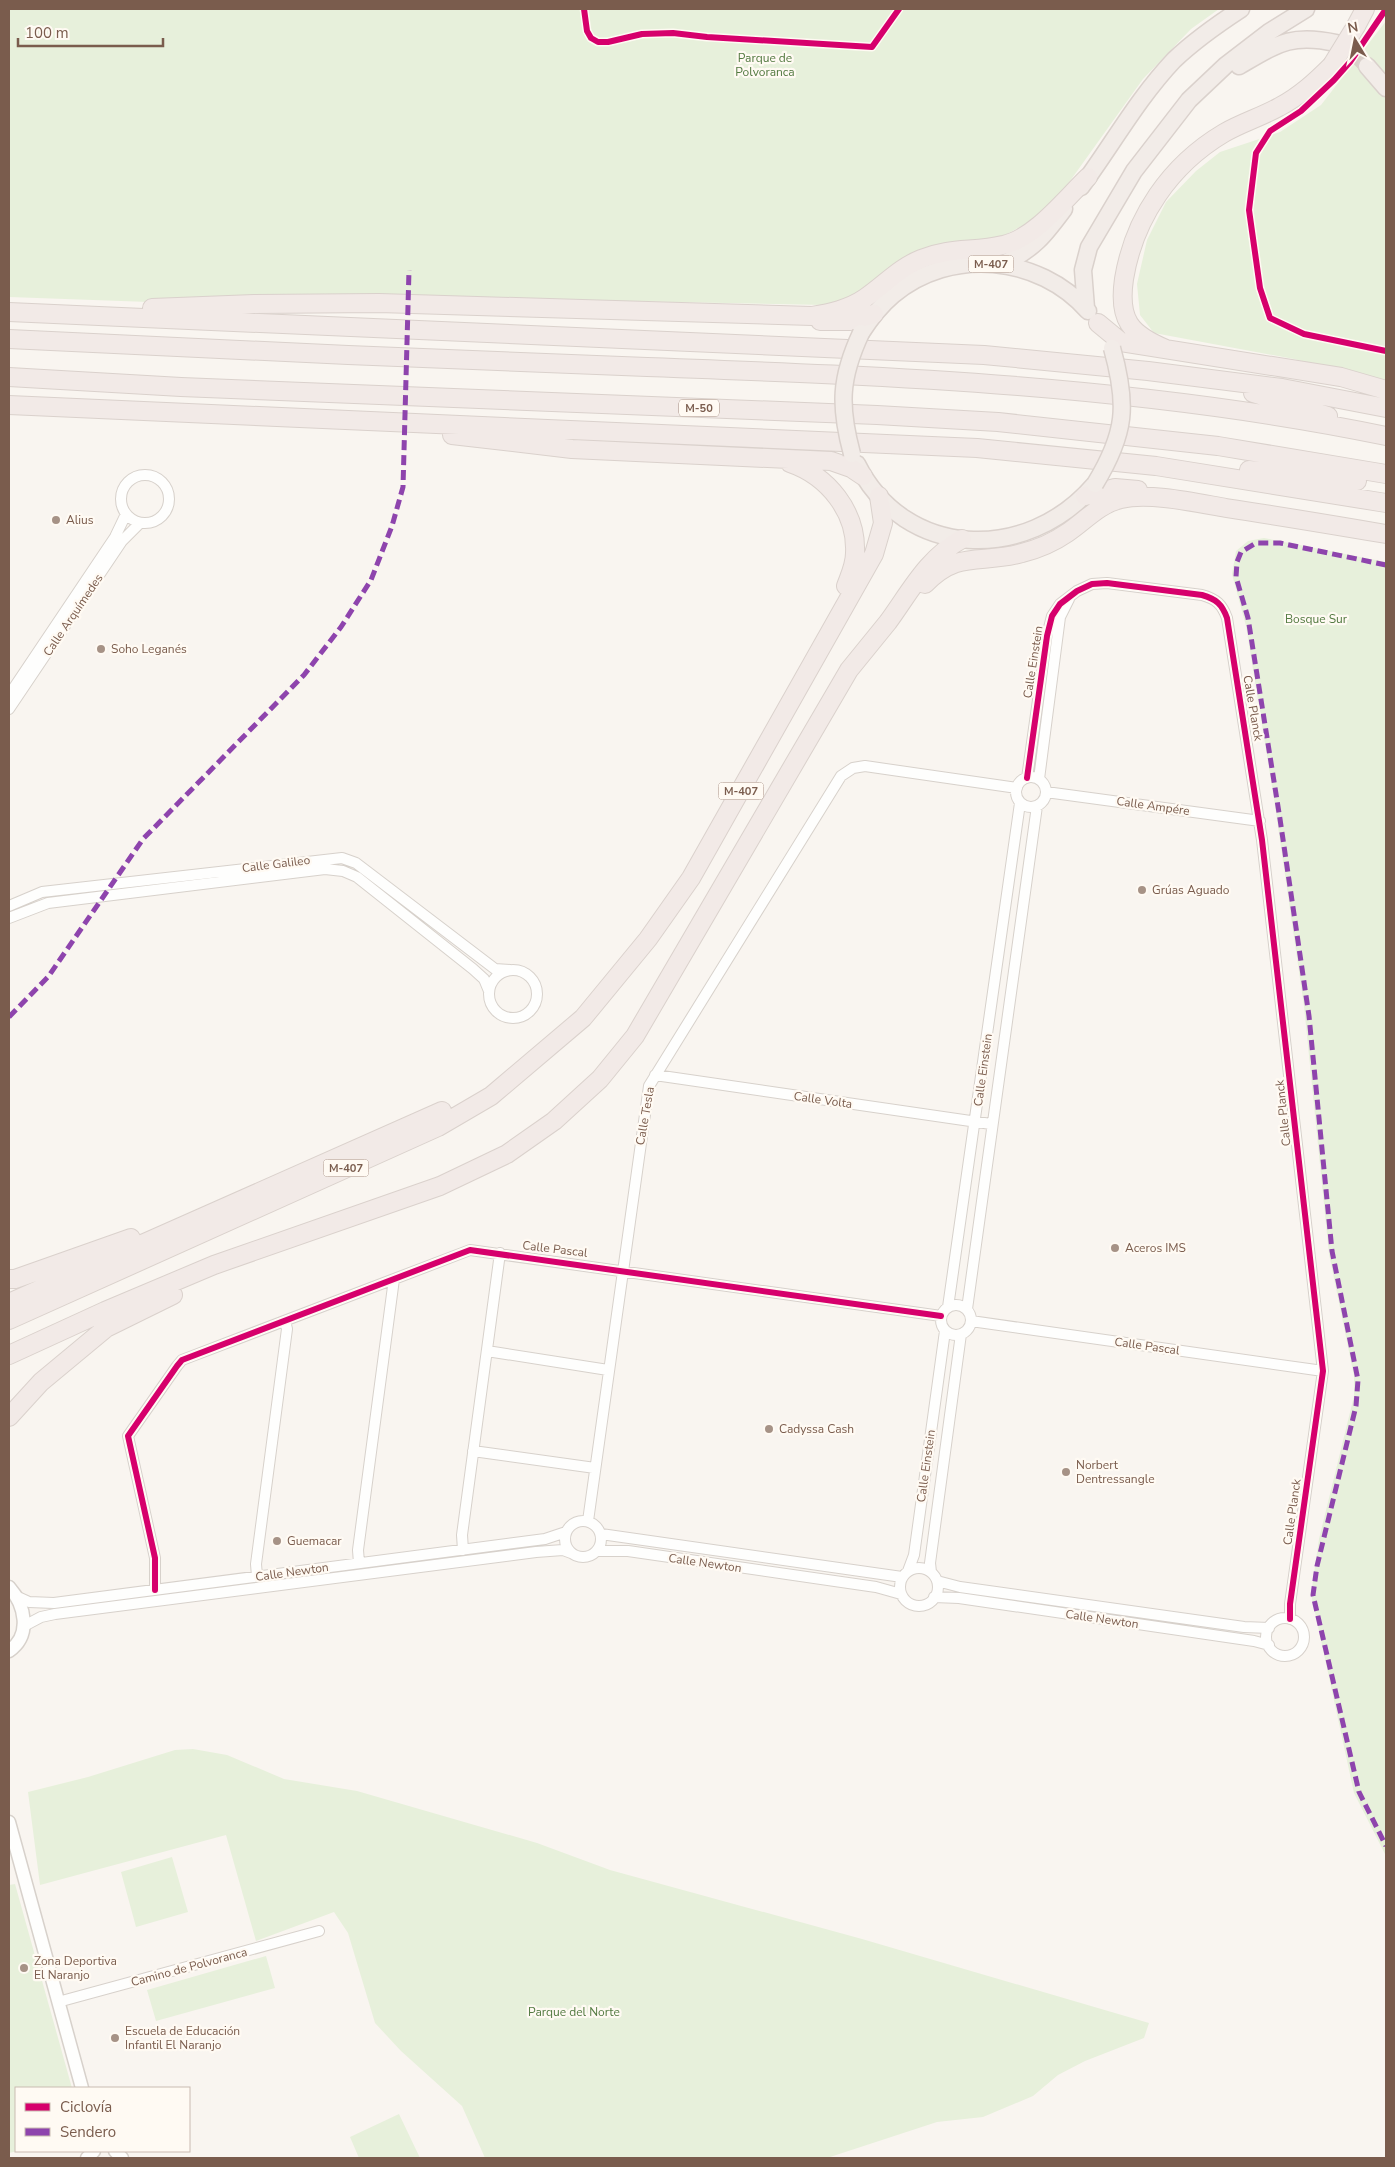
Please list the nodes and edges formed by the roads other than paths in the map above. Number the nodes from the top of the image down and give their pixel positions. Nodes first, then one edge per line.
1 (1242, 9) edge
2 (1306, 9) edge
3 (1365, 9) edge
4 (1336, 43) tunnel mouth
5 (1368, 66) tunnel mouth
6 (1386, 88) edge
7 (1168, 129) junction
8 (1088, 177) junction
9 (1003, 264) junction
10 (1086, 308) junction
11 (9, 312) edge
12 (41, 313) junction
13 (689, 314) junction
14 (874, 314) junction
15 (1098, 323) junction
16 (9, 339) edge
17 (1166, 350) junction
18 (1148, 371) junction
19 (9, 377) edge
20 (1386, 390) edge
21 (9, 404) edge
22 (1386, 408) edge
23 (283, 418) junction
24 (1380, 435) edge
25 (783, 459) junction
26 (1156, 466) junction
27 (1386, 474) edge
28 (863, 476) junction
29 (1386, 485) edge
30 (1090, 490) junction
31 (879, 496) junction
32 (1201, 502) junction
33 (1386, 503) edge
34 (126, 514) junction
35 (140, 523) junction
36 (1386, 534) edge
37 (962, 539) junction
38 (1071, 596) junction
39 (1222, 606) joint
40 (888, 622) junction
41 (828, 638) junction
42 (9, 695) edge
43 (9, 709) edge
44 (1027, 778) junction
45 (1039, 779) junction
46 (1017, 788) junction
47 (1046, 792) junction
48 (1020, 803) junction
49 (1037, 806) junction
50 (1260, 821) junction
51 (9, 906) edge
52 (9, 918) edge
53 (638, 950) junction
54 (510, 970) junction
55 (489, 991) junction
56 (655, 1075) junction
57 (975, 1121) junction
58 (992, 1124) junction
59 (196, 1220) junction
60 (500, 1254) junction
61 (237, 1256) junction
62 (622, 1272) junction
63 (9, 1278) edge
64 (394, 1279) junction
65 (9, 1303) edge
66 (948, 1307) junction
67 (966, 1309) junction
68 (941, 1316) junction
69 (9, 1320) edge
70 (285, 1321) junction
71 (971, 1321) junction
72 (944, 1331) junction
73 (961, 1334) junction
74 (487, 1351) junction
75 (9, 1355) edge
76 (608, 1370) junction
77 (1323, 1371) junction
78 (9, 1417) edge
79 (473, 1451) junction
80 (595, 1468) junction
81 (588, 1521) junction
82 (566, 1532) junction
83 (601, 1534) junction
84 (463, 1550) junction
85 (598, 1551) junction
86 (571, 1553) junction
87 (359, 1563) junction
88 (905, 1574) junction
89 (257, 1576) junction
90 (934, 1577) junction
91 (9, 1587) edge
92 (155, 1590) junction
93 (902, 1594) junction
94 (18, 1597) junction
95 (934, 1597) junction
96 (1290, 1619) junction
97 (24, 1626) junction
98 (1269, 1628) junction
99 (1269, 1645) junction
100 (9, 1652) edge
101 (9, 1822) edge
102 (319, 1931) dead end
103 (58, 2002) junction
104 (82, 2087) edge

1 - 8 highway, M-407
2 - 7 highway
3 - 17 highway, bridge
4 - 7 highway
5 - 6 highway
7 - 10 highway
8 - 9 highway, M-407
8 - 13 highway
9 - 10 highway, M-407
9 - 14 highway, M-407
10 - 15 highway, M-407
11 - 12 highway
12 - 13 highway
12 - 18 highway
13 - 14 highway
14 - 28 highway, M-407, bridge
15 - 17 highway
15 - 30 highway, M-407, bridge
16 - 24 highway
17 - 20 highway
18 - 22 highway
18 - 24 highway
19 - 27 highway, M-50
21 - 23 highway
23 - 25 highway
23 - 26 highway
25 - 28 highway
25 - 41 highway
26 - 29 highway
26 - 33 highway
28 - 31 highway, M-407
30 - 32 highway
30 - 37 highway, M-407
31 - 37 highway, M-407
31 - 41 highway, M-407
32 - 36 highway
32 - 40 highway
34 - 35 street
34 - 35 street, Calle Arquímedes
34 - 42 street, Calle Arquímedes
35 - 43 street, Calle Arquímedes
37 - 40 highway, M-407
38 - 39 street, Calle Einstein
38 - 44 street, Calle Einstein
38 - 45 street, Calle Einstein
39 - 50 street, Calle Planck
40 - 61 highway, M-407
41 - 53 highway, M-407
44 - 45 street
44 - 46 street
45 - 47 street
46 - 48 street
46 - 56 street, Calle Tesla
47 - 49 street
47 - 50 street, Calle Ampére
48 - 49 street
48 - 57 street, Calle Einstein
49 - 58 street, Calle Einstein
50 - 77 street, Calle Planck
51 - 54 street, Calle Galileo
52 - 55 street, Calle Galileo
53 - 59 highway, M-407
53 - 69 highway, M-407
54 - 55 street
54 - 55 street
56 - 57 street, Calle Volta
56 - 62 street, Calle Tesla
57 - 58 street, Calle Volta
57 - 66 street, Calle Einstein
58 - 67 street, Calle Einstein
59 - 63 highway, M-407
59 - 65 highway, M-407
60 - 62 street, Calle Pascal
60 - 64 street, Calle Pascal
60 - 74 street
61 - 75 highway, M-407
61 - 78 highway, M-407
62 - 68 street, Calle Pascal
62 - 76 street, Calle Tesla
64 - 70 street, Calle Pascal
64 - 87 street
66 - 67 street
66 - 68 street
67 - 71 street
68 - 72 street
70 - 89 street
70 - 92 street, Calle Pascal
71 - 73 street
71 - 77 street, Calle Pascal
72 - 73 street
72 - 88 street, Calle Einstein
73 - 90 street, Calle Einstein
74 - 76 street
74 - 79 street
76 - 80 street, Calle Tesla
77 - 96 street, Calle Planck
79 - 80 street
79 - 84 street
80 - 81 street, Calle Tesla
81 - 82 street
81 - 83 street
82 - 84 street, Calle Newton
82 - 86 street
83 - 85 street
83 - 88 street, Calle Newton
84 - 87 street, Calle Newton
85 - 86 street
85 - 93 street, Calle Newton
86 - 97 street, Calle Newton
87 - 89 street, Calle Newton
88 - 90 street
88 - 93 street
89 - 92 street, Calle Newton
90 - 95 street
90 - 98 street, Calle Newton
91 - 94 street
92 - 94 street, Calle Newton
93 - 95 street
94 - 97 street
95 - 99 street, Calle Newton
96 - 98 street
96 - 99 street
97 - 100 street
98 - 99 street
101 - 103 street
102 - 103 street, Camino de Polvoranca
103 - 104 street

